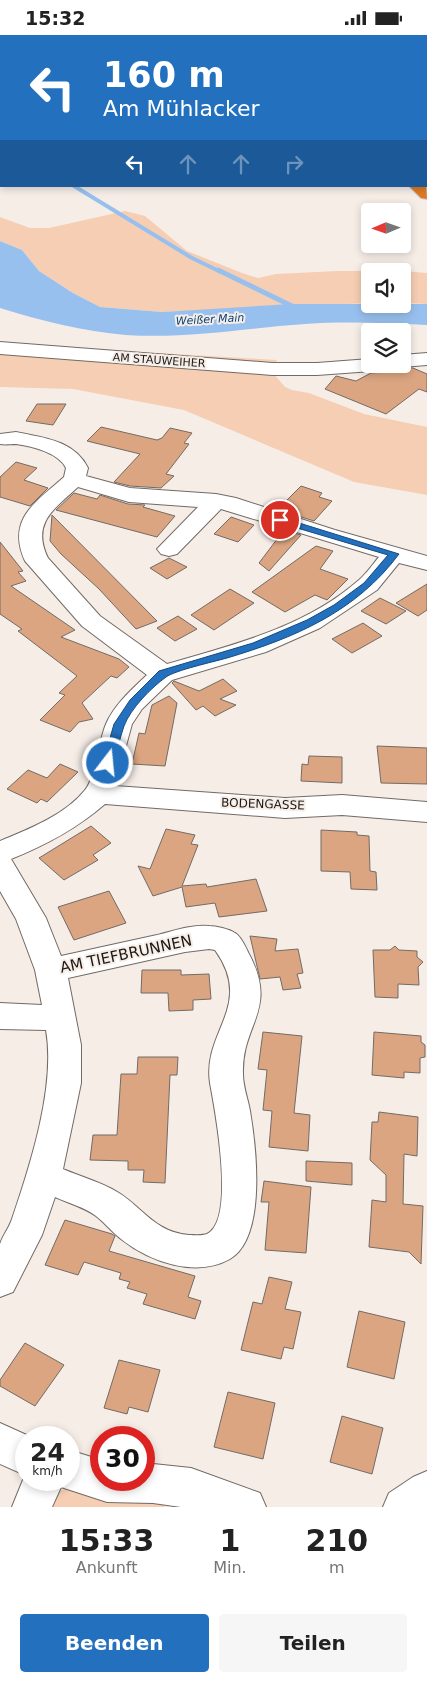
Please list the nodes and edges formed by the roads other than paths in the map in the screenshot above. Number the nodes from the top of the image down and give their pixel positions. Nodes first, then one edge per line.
1 (0, 348) edge
2 (427, 359) edge
3 (411, 360) edge
4 (361, 366) edge
5 (6, 439) dead end
6 (74, 479) junction
7 (216, 501) junction
8 (169, 549) dead end
9 (394, 554) junction
10 (427, 563) edge
11 (163, 673) junction
12 (99, 794) junction
13 (427, 812) edge
14 (0, 852) edge
15 (0, 866) edge
16 (51, 970) junction
17 (0, 1016) edge
18 (61, 1017) junction
19 (44, 1177) junction
20 (0, 1280) edge
21 (0, 1443) edge
22 (15, 1450) edge
23 (80, 1473) edge
24 (39, 1491) edge
25 (427, 1491) edge
26 (32, 1507) edge
27 (246, 1507) edge
28 (403, 1507) edge

1 - 4 street, AM STAUWEIHER
2 - 3 street
5 - 6 street
6 - 7 street
6 - 11 street
7 - 8 street
7 - 9 street
9 - 10 street
9 - 11 street
11 - 12 street
12 - 13 street, BODENGASSE
12 - 14 street
15 - 16 street, AM TIEFBRUNNEN
16 - 18 street, AM TIEFBRUNNEN
16 - 19 street, AM TIEFBRUNNEN
17 - 18 street
18 - 19 street, AM TIEFBRUNNEN
19 - 20 street, AM TIEFBRUNNEN
21 - 22 street
23 - 27 street
24 - 26 street
25 - 28 street

